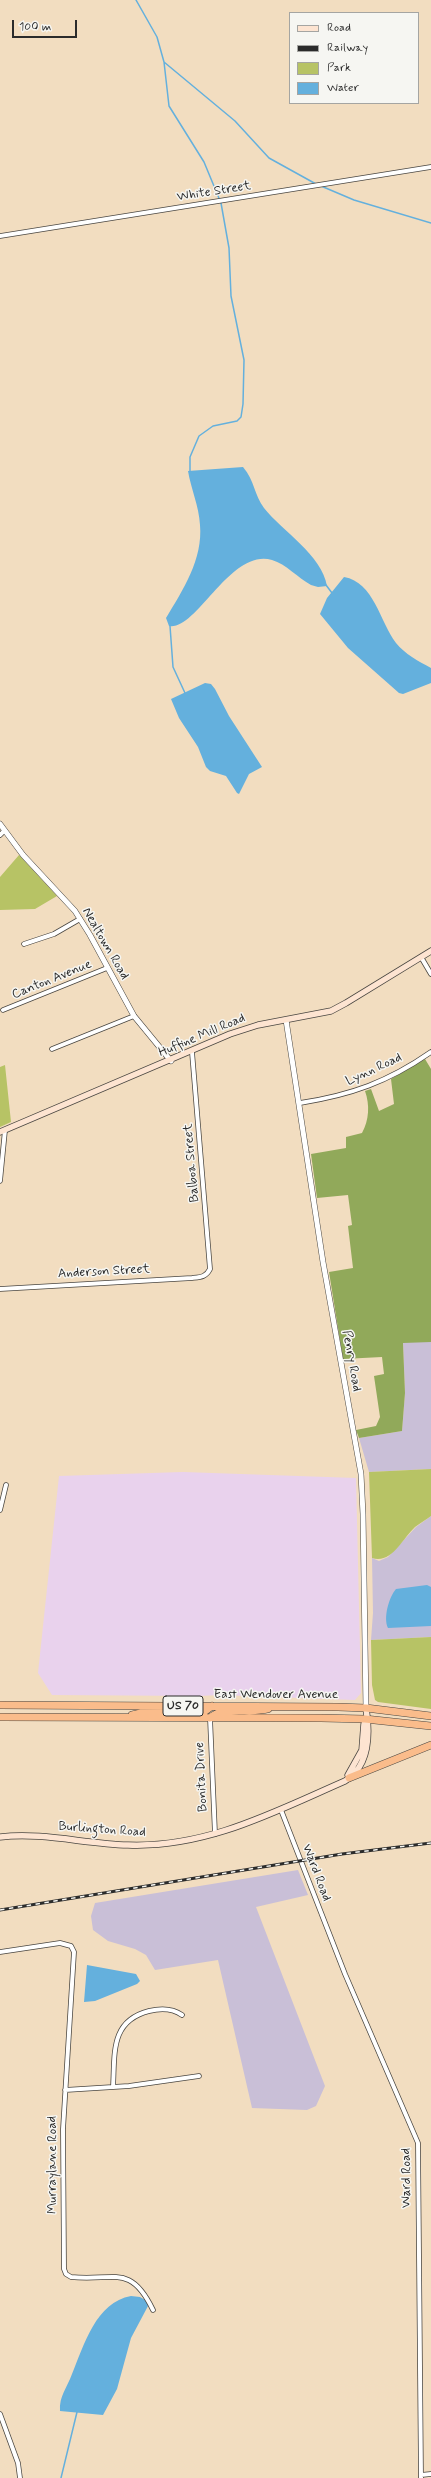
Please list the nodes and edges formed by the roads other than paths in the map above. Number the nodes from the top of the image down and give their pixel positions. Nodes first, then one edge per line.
1 (431, 167) edge
2 (0, 236) edge
3 (0, 824) edge
4 (2, 833) edge
5 (80, 919) junction
6 (24, 944) dead end
7 (431, 951) edge
8 (421, 957) junction
9 (107, 968) junction
10 (431, 974) edge
11 (3, 1010) dead end
12 (134, 1016) junction
13 (286, 1020) junction
14 (52, 1049) dead end
15 (192, 1052) junction
16 (431, 1052) edge
17 (171, 1061) junction
18 (300, 1103) junction
19 (2, 1131) edge
20 (0, 1181) edge
21 (208, 1273) joint
22 (0, 1289) edge
23 (6, 1485) dead end
24 (1, 1505) edge
25 (0, 1510) edge
26 (0, 1705) edge
27 (212, 1706) junction
28 (274, 1707) junction
29 (366, 1708) junction
30 (431, 1716) edge
31 (0, 1717) edge
32 (124, 1718) junction
33 (210, 1718) junction
34 (366, 1719) junction
35 (431, 1726) edge
36 (431, 1745) edge
37 (349, 1778) junction
38 (335, 1785) junction
39 (281, 1810) junction
40 (215, 1834) junction
41 (0, 1837) edge
42 (0, 1952) edge
43 (182, 2015) dead end
44 (199, 2076) dead end
45 (113, 2087) junction
46 (64, 2090) junction
47 (153, 2310) dead end
48 (0, 2414) edge
49 (2, 2427) edge
50 (431, 2474) edge
51 (421, 2476) edge
52 (20, 2478) edge

1 - 2 street, White Street
3 - 4 street, Nealtown Road
4 - 5 street, Nealtown Road
5 - 6 street
5 - 9 street, Nealtown Road
7 - 8 main road, Huffine Mill Road
8 - 10 street
8 - 13 main road, Huffine Mill Road
9 - 11 street, Canton Avenue
9 - 12 street, Nealtown Road
12 - 14 street
12 - 17 street, Nealtown Road
13 - 15 main road, Huffine Mill Road
13 - 18 street, Penry Road
15 - 17 main road, Huffine Mill Road
15 - 21 street, Balboa Street
16 - 18 street, Lynn Road
17 - 19 main road, Huffine Mill Road
18 - 29 street, Penry Road
19 - 20 street
21 - 22 street, Anderson Street
23 - 24 street
24 - 25 street
26 - 27 highway, East Wendover Avenue / US 70
27 - 28 highway, East Wendover Avenue / US 70
27 - 32 highway
28 - 29 highway, East Wendover Avenue / US 70
28 - 33 highway
29 - 30 highway, East Wendover Avenue / US 70
29 - 34 main road, Burlington Road
31 - 32 highway, East Wendover Avenue / US 70
32 - 33 highway, East Wendover Avenue / US 70
33 - 34 highway, East Wendover Avenue / US 70
33 - 40 street, Bonita Drive
34 - 35 highway, East Wendover Avenue / US 70
34 - 37 main road, Burlington Road
34 - 38 main road, Burlington Road
36 - 37 highway
37 - 38 main road, Burlington Road
38 - 39 main road, Burlington Road
39 - 40 main road, Burlington Road
39 - 51 street, Ward Road
40 - 41 main road, Burlington Road
42 - 46 street, Murraylane Road
43 - 45 street
44 - 45 street
45 - 46 street
46 - 47 street, Murraylane Road
48 - 49 street
49 - 52 street
50 - 51 street

